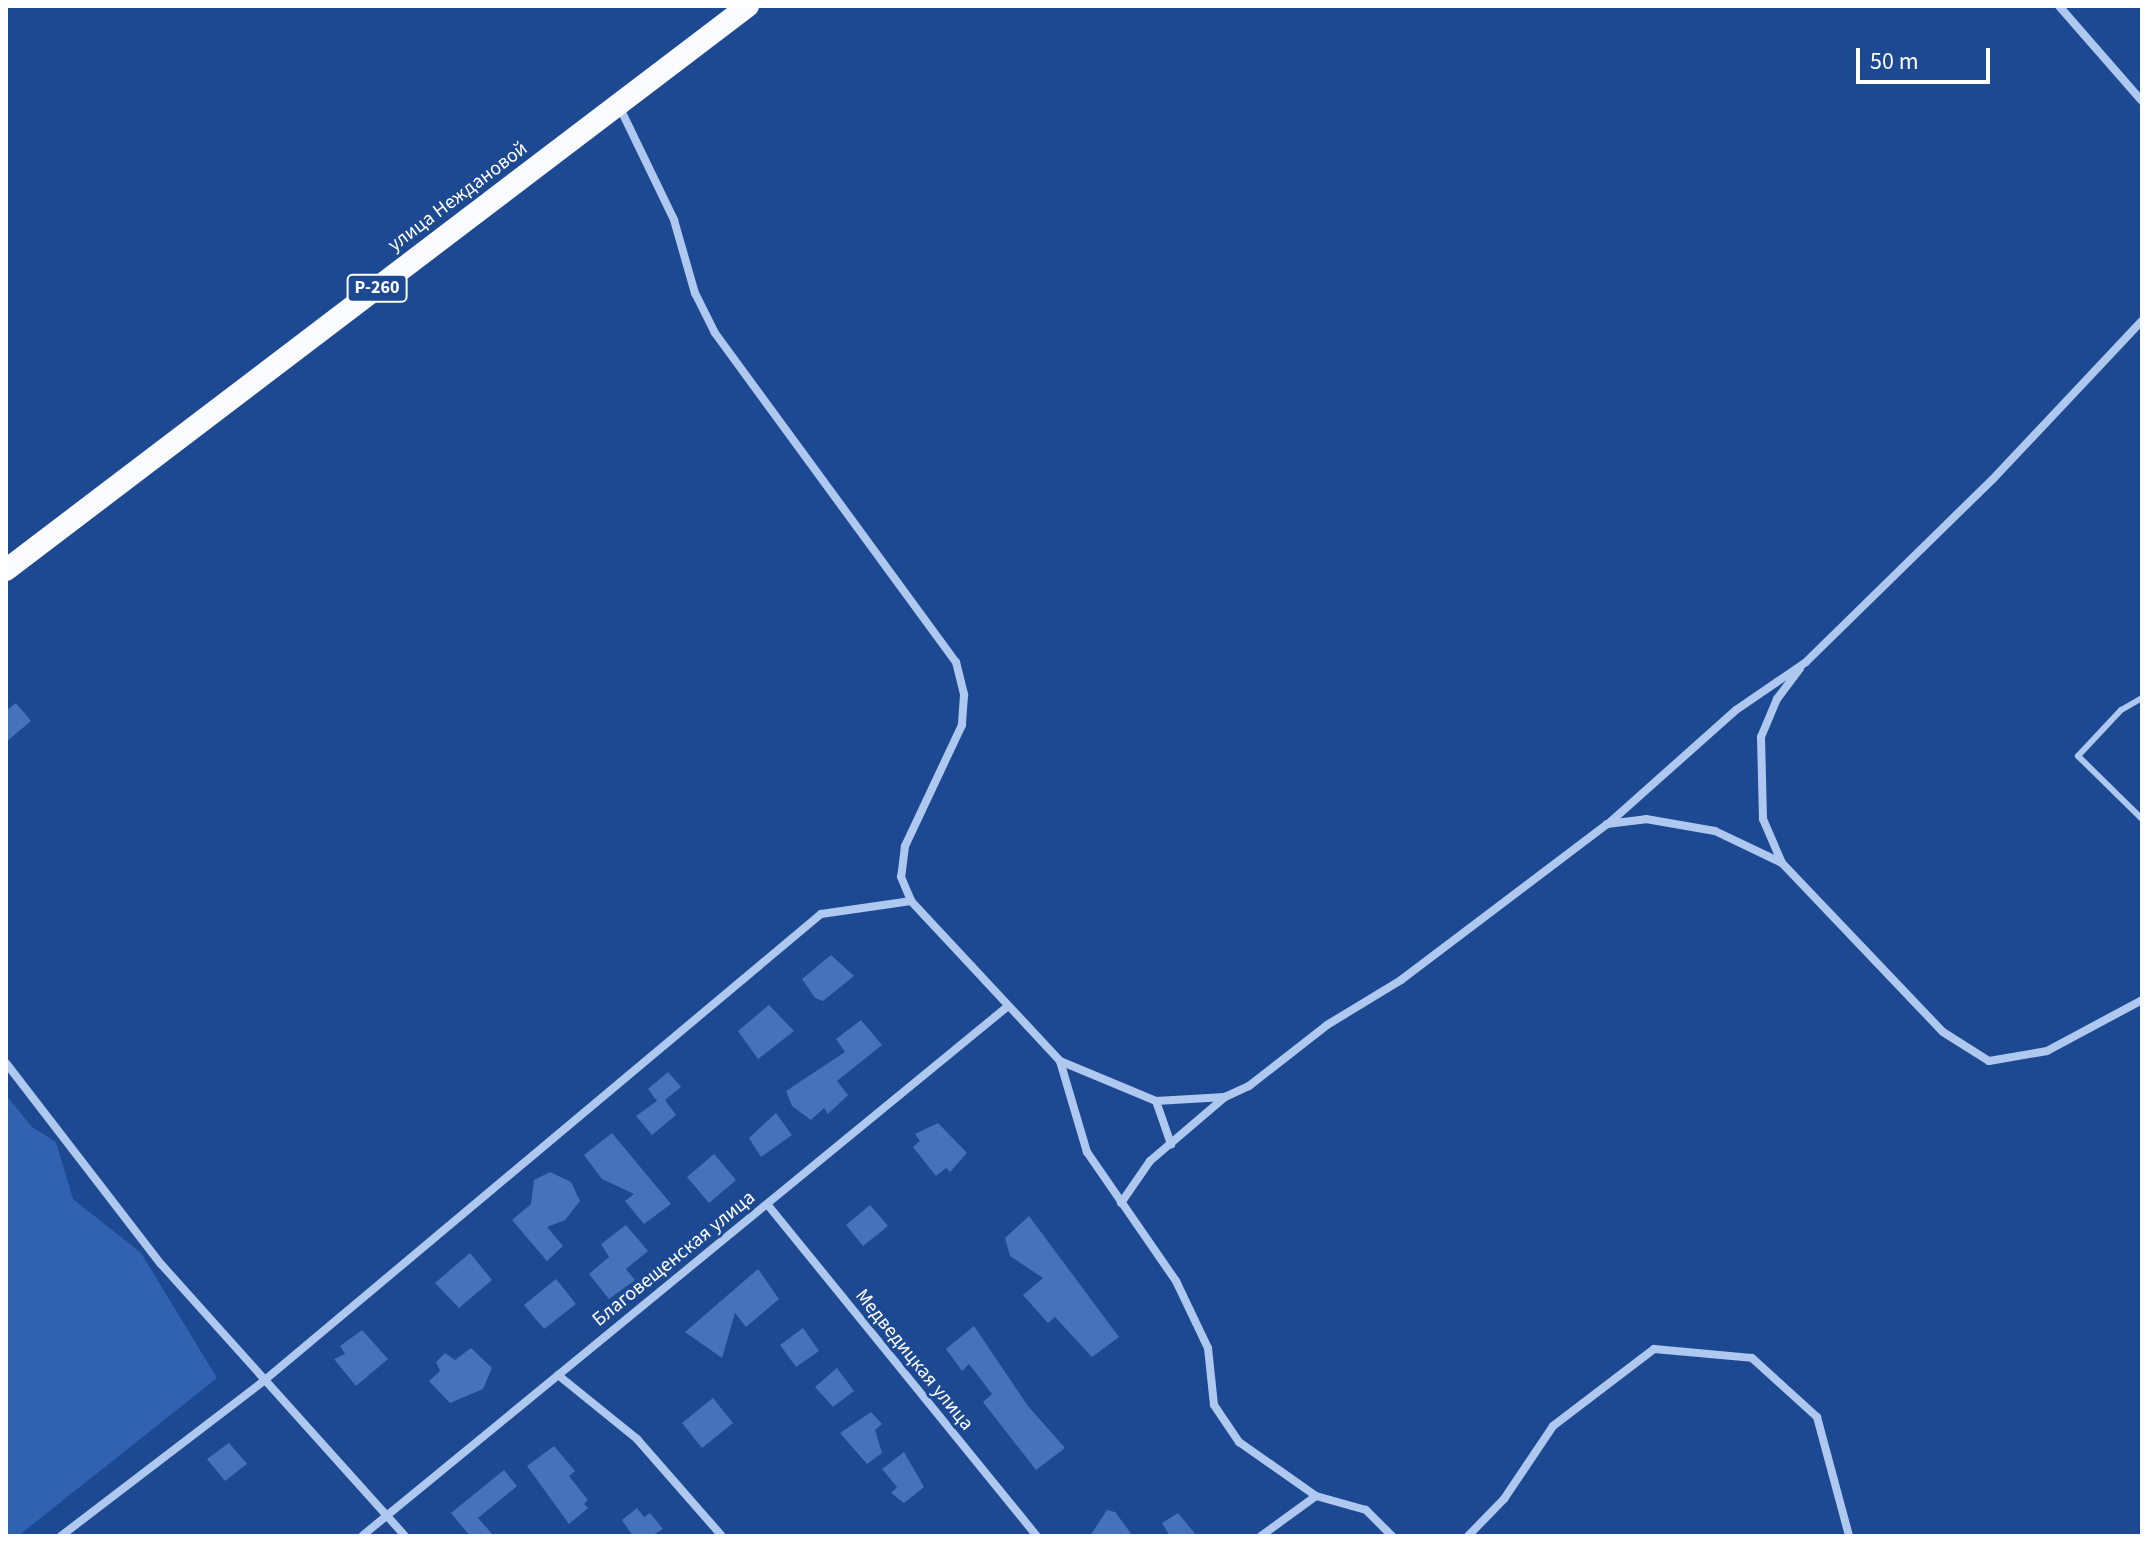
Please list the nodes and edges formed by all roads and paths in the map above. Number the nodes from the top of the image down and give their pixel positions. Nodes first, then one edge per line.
1 (748, 6) edge
2 (2059, 6) edge
3 (2142, 101) edge
4 (618, 105) junction
5 (2142, 321) edge
6 (11, 566) edge
7 (6, 584) edge
8 (1806, 662) junction
9 (2142, 698) edge
10 (2142, 819) edge
11 (1607, 824) junction
12 (1782, 863) junction
13 (911, 901) junction
14 (2142, 1000) edge
15 (1007, 1007) junction
16 (1060, 1061) junction
17 (6, 1063) edge
18 (1225, 1097) junction
19 (1156, 1101) junction
20 (1171, 1144) junction
21 (1121, 1203) junction
22 (767, 1204) junction
23 (558, 1375) junction
24 (266, 1379) junction
25 (1316, 1496) junction
26 (387, 1515) junction
27 (61, 1536) edge
28 (362, 1536) edge
29 (405, 1536) edge
30 (722, 1536) edge
31 (1037, 1536) edge
32 (1261, 1536) edge
33 (1392, 1536) edge
34 (1468, 1536) edge
35 (1849, 1536) edge

1 - 4 highway, улица Неждановой / Р-260
2 - 3 street
4 - 6 highway, улица Неждановой / Р-260
4 - 13 street
5 - 8 street
6 - 7 lane
8 - 11 street
8 - 12 street
9 - 10 lane
11 - 12 street
11 - 18 street
12 - 14 street
13 - 15 street
13 - 24 street
15 - 16 street
15 - 22 street, Благовещенская улица
16 - 19 street
16 - 21 street
17 - 24 street
18 - 19 street
18 - 20 street
19 - 20 street
20 - 21 street
21 - 25 street
22 - 23 street, Благовещенская улица
22 - 31 street, Медведицкая улица
23 - 26 street, Благовещенская улица
23 - 30 street
24 - 26 street
24 - 27 street
25 - 32 street
25 - 33 street
26 - 28 street, Благовещенская улица
26 - 29 street
34 - 35 street

